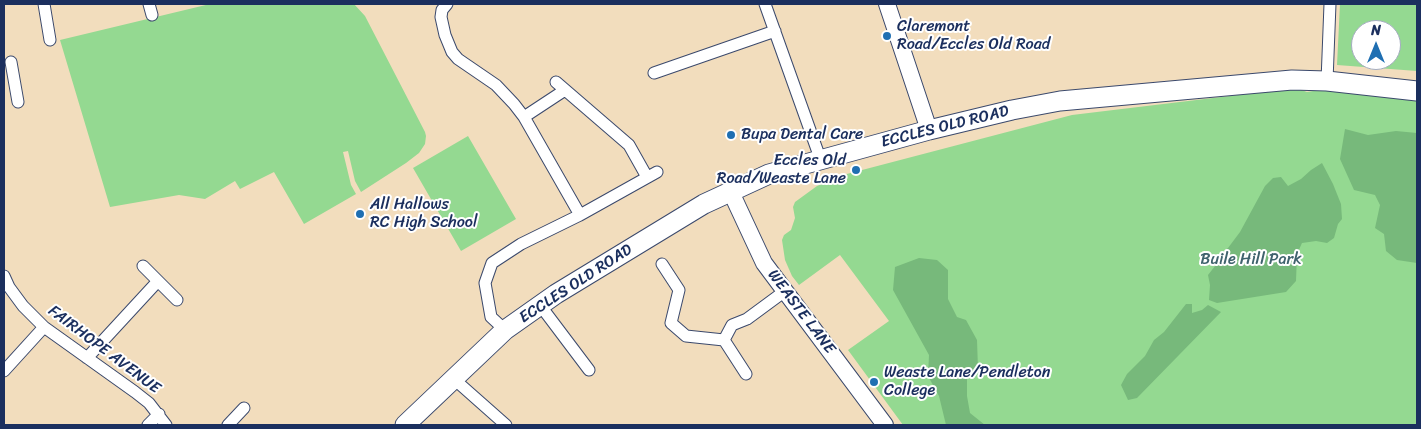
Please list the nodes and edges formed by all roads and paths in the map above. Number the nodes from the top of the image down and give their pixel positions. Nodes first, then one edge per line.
1 (44, 4) edge
2 (447, 4) edge
3 (765, 4) edge
4 (887, 4) edge
5 (1330, 4) edge
6 (775, 31) junction
7 (50, 40) dead end
8 (11, 62) dead end
9 (654, 73) dead end
10 (1327, 81) junction
11 (9, 84) edge
12 (1417, 91) edge
13 (18, 102) dead end
14 (524, 117) junction
15 (928, 130) junction
16 (820, 158) junction
17 (730, 190) junction
18 (580, 215) junction
19 (662, 264) dead end
20 (142, 266) dead end
21 (4, 276) edge
22 (158, 281) junction
23 (7, 287) edge
24 (785, 291) junction
25 (177, 300) dead end
26 (540, 305) junction
27 (44, 327) junction
28 (505, 330) junction
29 (724, 340) junction
30 (87, 358) junction
31 (589, 370) dead end
32 (4, 371) edge
33 (746, 374) dead end
34 (454, 379) junction
35 (244, 408) dead end
36 (159, 414) junction
37 (148, 425) edge
38 (166, 425) edge
39 (228, 425) edge
40 (405, 425) edge
41 (506, 425) edge
42 (885, 425) edge

1 - 7 street
2 - 14 street
3 - 6 street
4 - 15 main road
5 - 10 street
6 - 9 street
6 - 16 street
8 - 11 street
10 - 12 main road, ECCLES OLD ROAD
10 - 15 main road, ECCLES OLD ROAD
11 - 13 street
14 - 18 street
14 - 18 street
15 - 16 main road, ECCLES OLD ROAD
16 - 17 main road, ECCLES OLD ROAD
17 - 24 main road, WEASTE LANE
17 - 26 main road, ECCLES OLD ROAD
18 - 28 street
19 - 29 street
20 - 22 street
21 - 23 street, FAIRHOPE AVENUE
22 - 25 street
22 - 30 street
23 - 27 street, FAIRHOPE AVENUE
24 - 29 street
24 - 42 main road, WEASTE LANE
26 - 28 main road, ECCLES OLD ROAD
26 - 31 street
27 - 30 street, FAIRHOPE AVENUE
27 - 32 street
28 - 34 main road, ECCLES OLD ROAD
29 - 33 street
30 - 36 street, FAIRHOPE AVENUE
34 - 40 main road, ECCLES OLD ROAD
34 - 41 street
35 - 39 street
36 - 37 street
36 - 38 street, FAIRHOPE AVENUE

